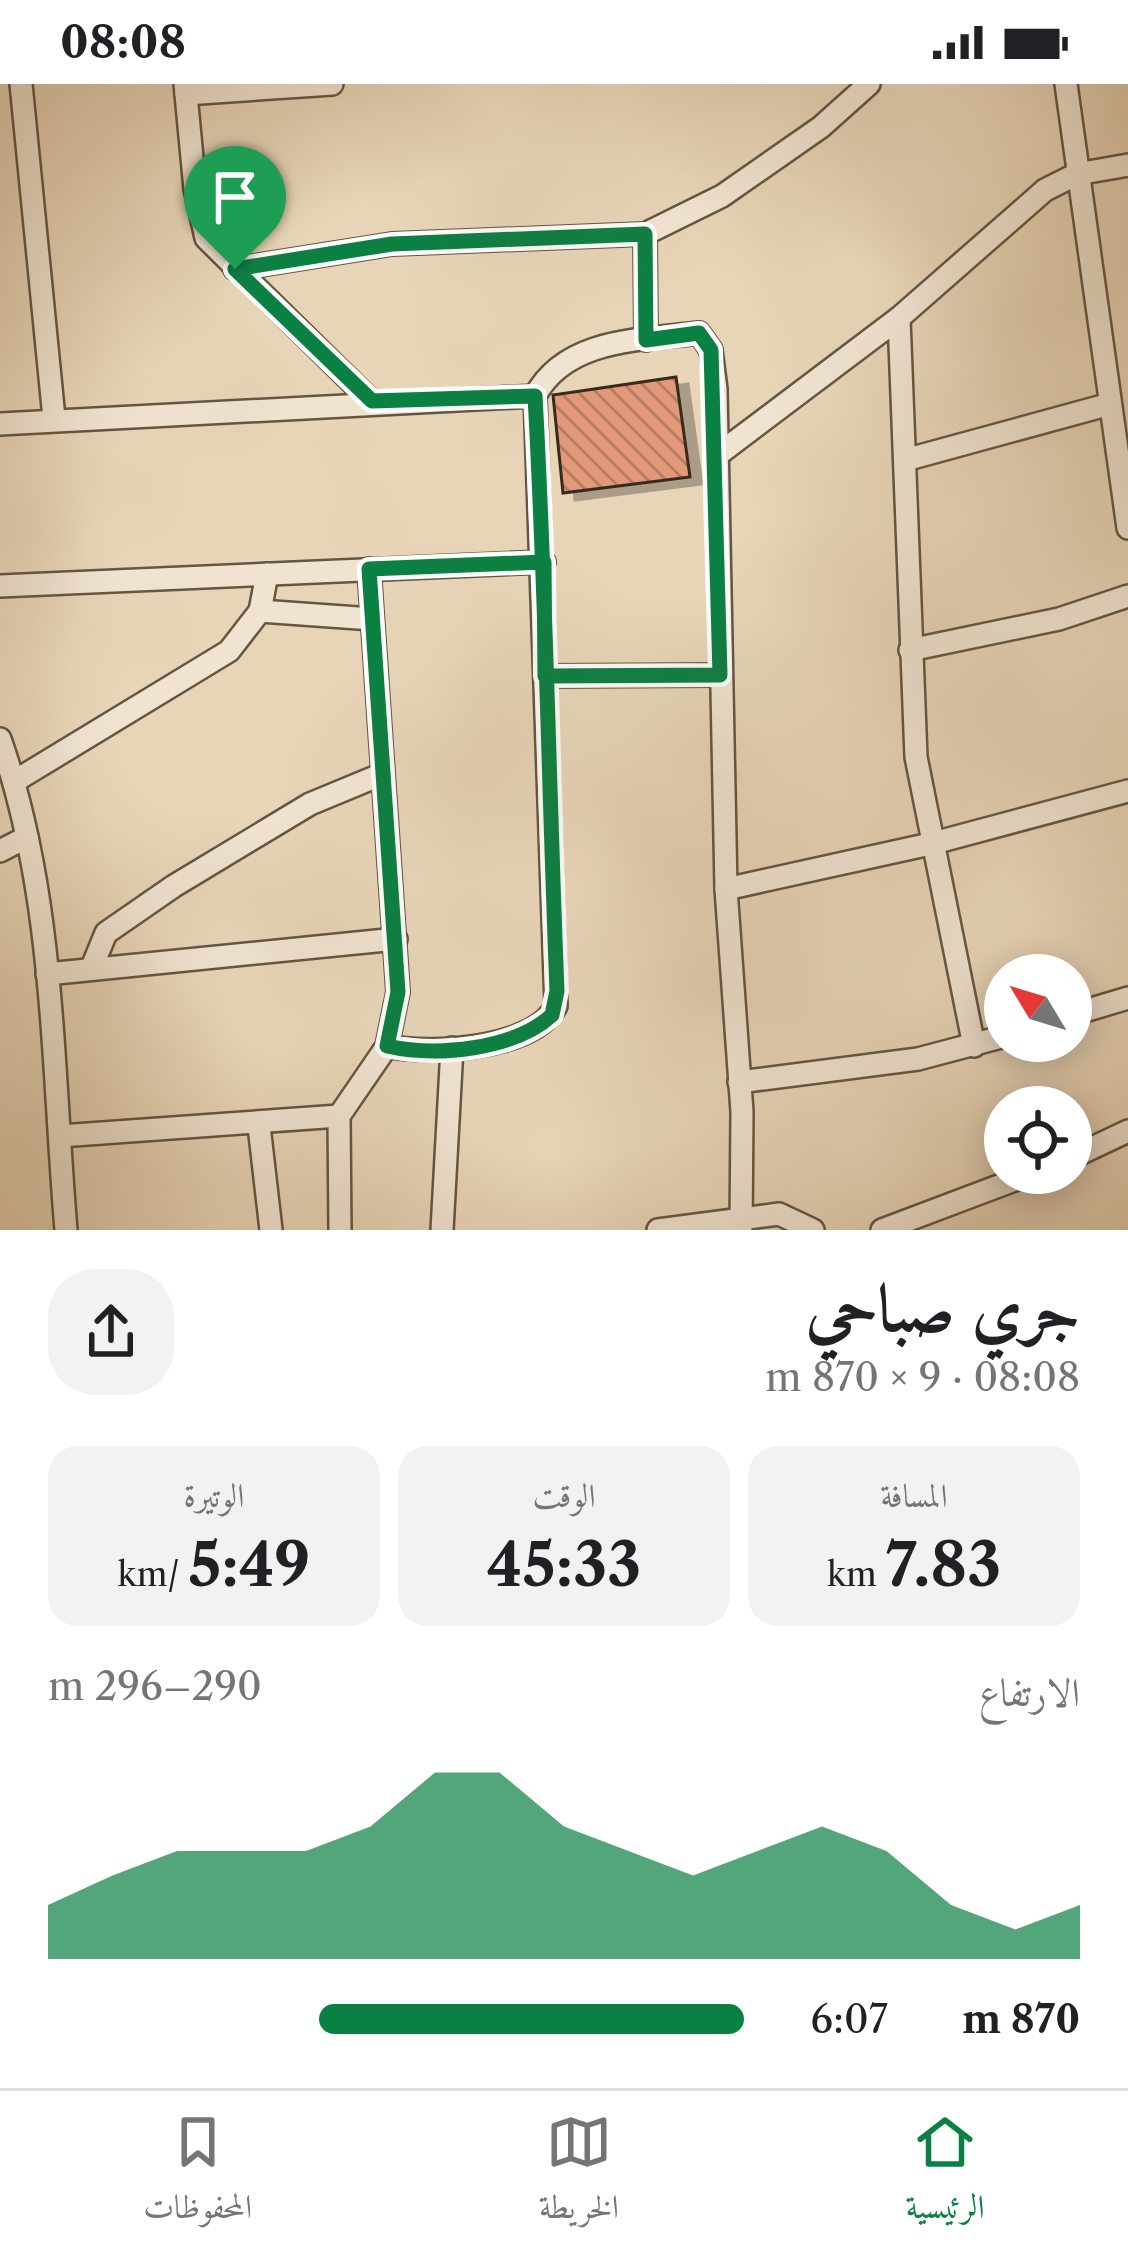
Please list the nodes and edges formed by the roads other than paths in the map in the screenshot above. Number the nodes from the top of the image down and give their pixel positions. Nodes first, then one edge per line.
1 (22, 84) edge
2 (332, 84) edge
3 (869, 84) edge
4 (1066, 84) edge
5 (185, 89) edge
6 (1128, 165) edge
7 (1077, 174) junction
8 (645, 234) junction
9 (235, 269) junction
10 (899, 318) junction
11 (646, 340) junction
12 (535, 396) junction
13 (372, 401) junction
14 (1110, 404) junction
15 (54, 418) junction
16 (0, 424) edge
17 (716, 456) junction
18 (905, 460) junction
19 (1128, 528) edge
20 (544, 562) junction
21 (369, 569) junction
22 (267, 574) junction
23 (0, 586) edge
24 (1128, 596) edge
25 (260, 611) junction
26 (372, 620) junction
27 (910, 650) junction
28 (720, 675) junction
29 (545, 676) junction
30 (0, 739) edge
31 (380, 775) junction
32 (14, 781) junction
33 (1128, 791) edge
34 (27, 837) junction
35 (930, 844) junction
36 (0, 851) edge
37 (726, 889) junction
38 (396, 939) junction
39 (92, 968) junction
40 (47, 974) junction
41 (1128, 998) edge
42 (1092, 1009) edge
43 (984, 1043) edge
44 (387, 1046) junction
45 (974, 1046) junction
46 (452, 1048) junction
47 (739, 1082) junction
48 (339, 1116) junction
49 (259, 1126) junction
50 (1128, 1131) edge
51 (60, 1136) junction
52 (1092, 1148) edge
53 (984, 1192) edge
54 (741, 1224) edge
55 (66, 1230) edge
56 (271, 1230) edge
57 (340, 1230) edge
58 (442, 1230) edge
59 (658, 1230) edge
60 (813, 1230) edge
61 (883, 1230) edge

1 - 15 street
2 - 5 street
3 - 8 street
4 - 7 street
5 - 9 street
6 - 7 street
7 - 10 street
7 - 14 street
8 - 9 street
8 - 11 street
9 - 13 street
10 - 17 street
10 - 18 street
11 - 12 street
11 - 17 street
12 - 13 street
12 - 20 street
13 - 15 street
14 - 18 street
14 - 19 street
15 - 16 street
17 - 28 street
18 - 27 street
20 - 21 street
20 - 29 street
21 - 22 street
21 - 26 street
22 - 23 street
22 - 25 street
24 - 27 street
25 - 26 street
25 - 32 street
26 - 31 street
27 - 35 street
28 - 29 street
28 - 37 street
29 - 46 street
30 - 32 street
31 - 38 street
31 - 39 street
32 - 34 street
33 - 35 street
34 - 36 street
34 - 40 street
35 - 37 street
35 - 45 street
37 - 47 street
38 - 39 street
38 - 44 street
39 - 40 street
40 - 51 street
41 - 42 street
43 - 45 street
44 - 46 street
44 - 48 street
45 - 47 street
46 - 58 street
47 - 54 street
48 - 49 street
48 - 57 street
49 - 51 street
49 - 56 street
50 - 52 street
51 - 55 street
53 - 61 street
54 - 59 street
54 - 60 street

